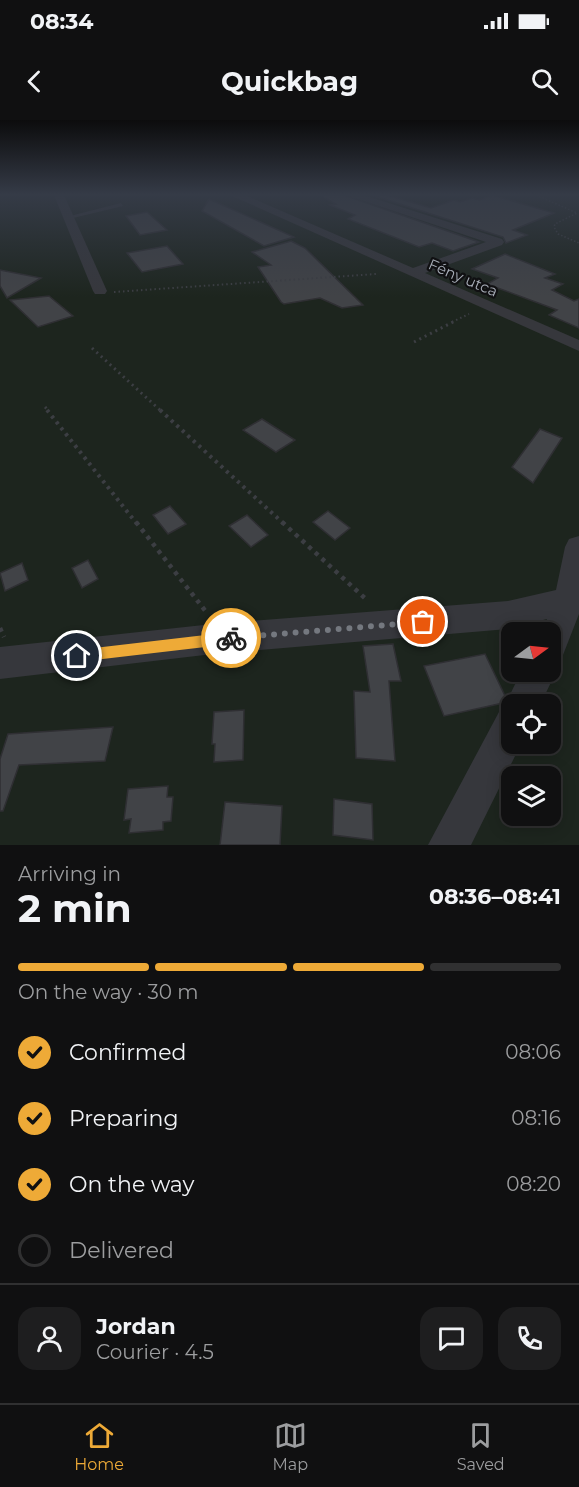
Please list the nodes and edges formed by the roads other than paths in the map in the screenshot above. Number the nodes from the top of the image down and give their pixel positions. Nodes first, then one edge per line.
1 (74, 229) edge
2 (311, 229) edge
3 (452, 229) edge
4 (409, 272) junction
5 (102, 292) road end
6 (579, 346) edge
7 (579, 547) edge
8 (568, 603) junction
9 (561, 622) edge
10 (0, 663) edge
11 (501, 746) edge
12 (449, 845) edge

1 - 5 street
2 - 4 street, Fény utca
3 - 4 street
4 - 6 street, Fény utca
7 - 8 street
8 - 9 street
8 - 10 street
11 - 12 street

